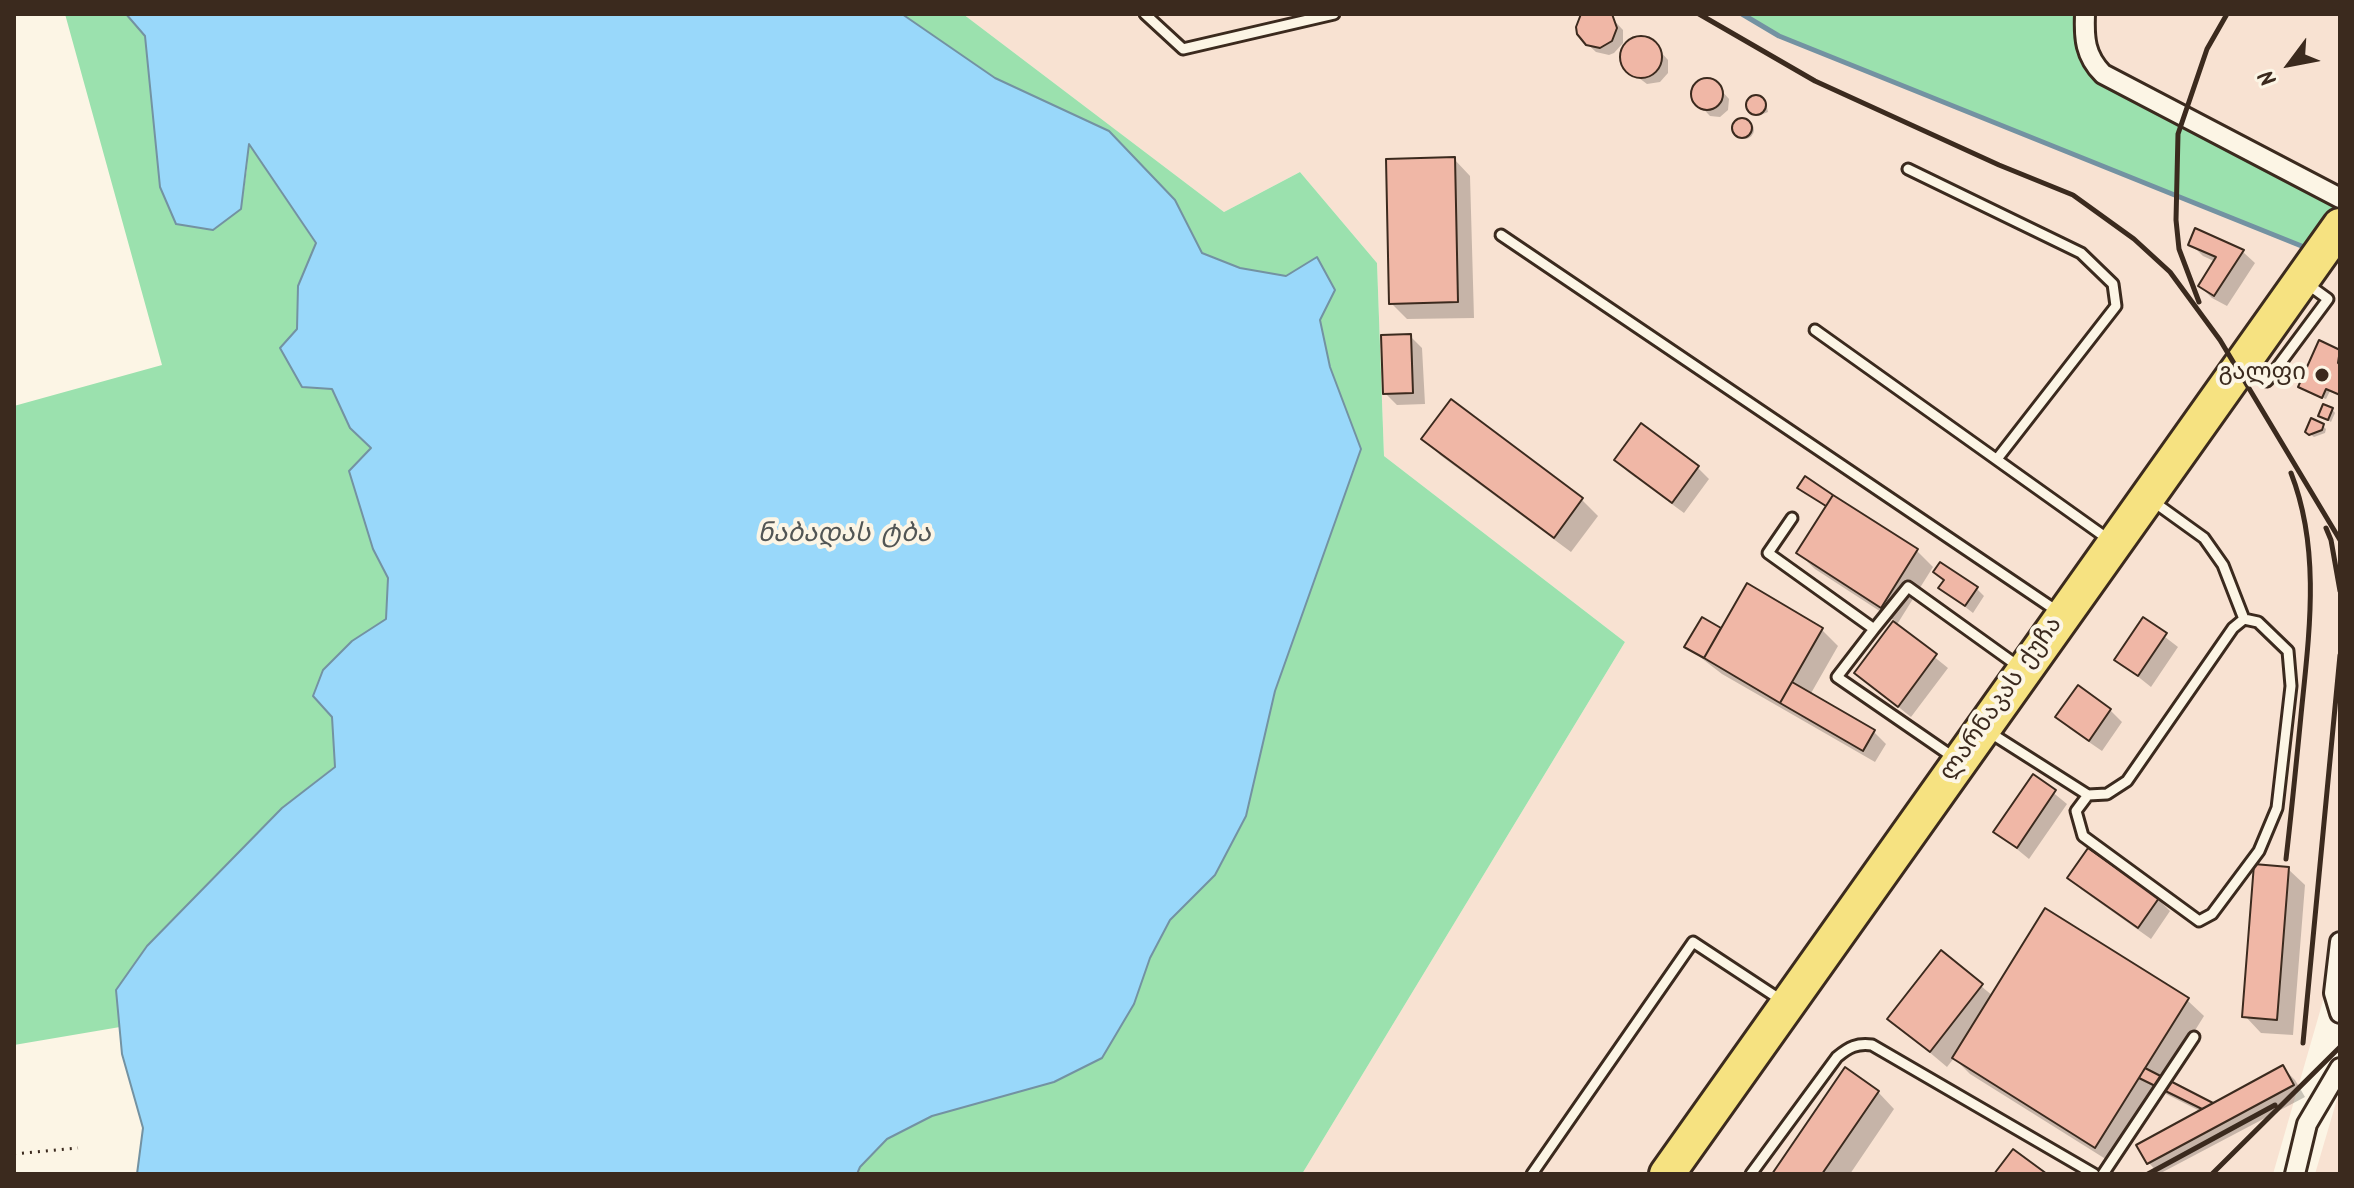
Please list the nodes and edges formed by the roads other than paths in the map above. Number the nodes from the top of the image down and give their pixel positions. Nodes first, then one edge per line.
1 (1145, 14) edge
2 (1334, 14) edge
3 (2085, 14) edge
4 (1908, 169) dead end
5 (2340, 198) edge
6 (2340, 226) edge
7 (1501, 235) dead end
8 (1815, 330) dead end
9 (1997, 459) junction
10 (2147, 497) junction
11 (1792, 518) dead end
12 (2114, 543) junction
13 (2063, 615) junction
14 (2244, 619) junction
15 (1874, 629) junction
16 (2024, 670) junction
17 (1983, 728) junction
18 (1959, 762) junction
19 (2088, 795) junction
20 (2340, 942) edge
21 (1787, 1004) junction
22 (2340, 1013) edge
23 (2194, 1037) dead end
24 (2340, 1068) edge
25 (1532, 1174) edge
26 (1667, 1174) edge
27 (1751, 1174) edge
28 (2094, 1174) edge
29 (2103, 1174) edge
30 (2295, 1174) edge

1 - 2 lane
3 - 5 street
4 - 9 lane
6 - 10 highway, ლარნაკას ქუჩა
7 - 13 lane
8 - 9 lane
9 - 12 lane
10 - 12 highway, ლარნაკას ქუჩა
10 - 14 lane
11 - 15 lane
12 - 13 highway, ლარნაკას ქუჩა
13 - 16 highway, ლარნაკას ქუჩა
14 - 19 lane
14 - 19 lane
15 - 16 lane
15 - 18 lane
16 - 17 highway, ლარნაკას ქუჩა
17 - 18 highway, ლარნაკას ქუჩა
17 - 19 lane
18 - 21 highway, ლარნაკას ქუჩა
20 - 22 street
21 - 25 lane
21 - 26 highway, ლარნაკას ქუჩა
23 - 29 lane
24 - 30 street
27 - 28 lane

